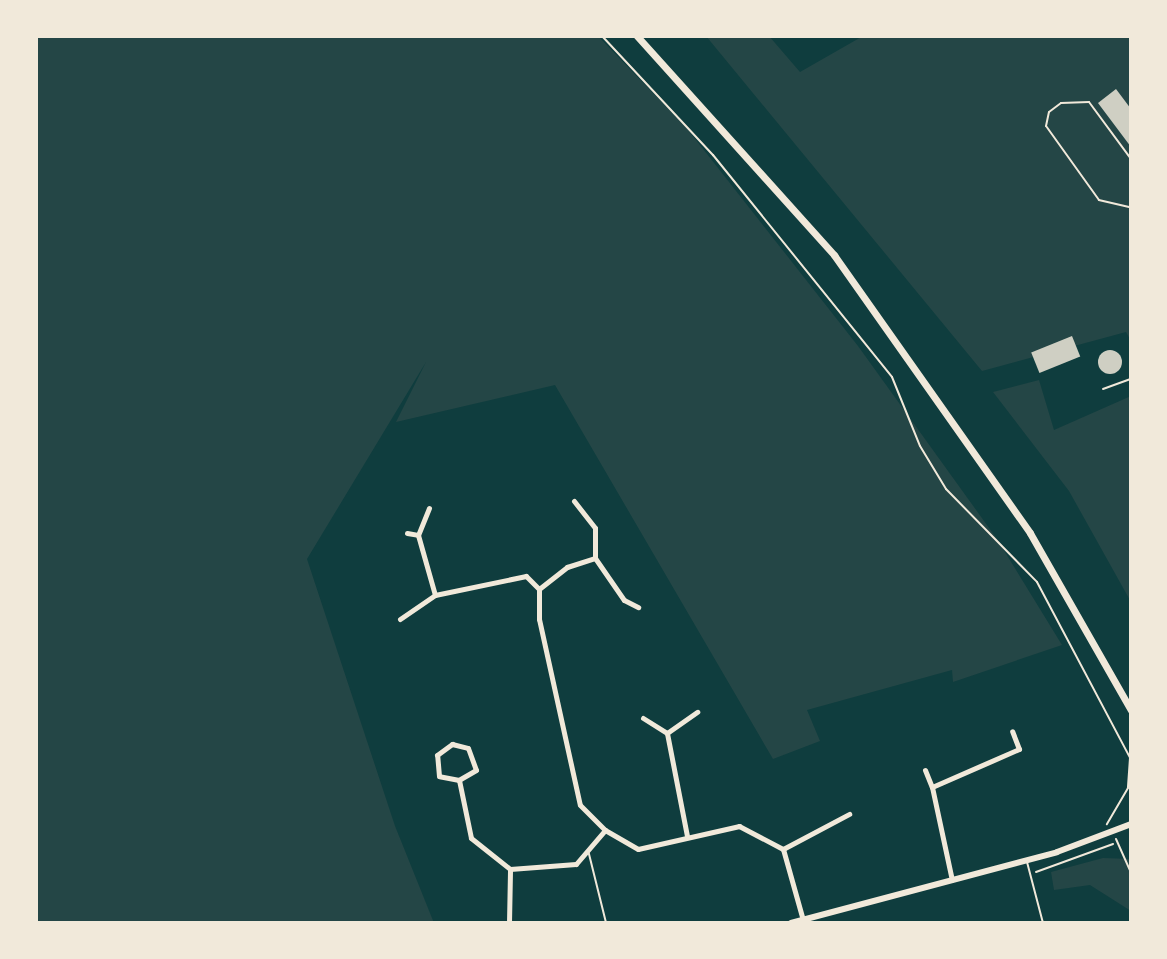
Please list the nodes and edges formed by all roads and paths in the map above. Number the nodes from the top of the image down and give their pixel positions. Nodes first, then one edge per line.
1 (602, 36) edge
2 (637, 36) edge
3 (1131, 159) edge
4 (1131, 203) edge
5 (1130, 209) edge
6 (1131, 379) edge
7 (1103, 389) dead end
8 (574, 501) dead end
9 (429, 508) dead end
10 (407, 533) dead end
11 (418, 535) junction
12 (595, 558) junction
13 (539, 589) junction
14 (435, 595) junction
15 (638, 607) dead end
16 (400, 619) dead end
17 (1131, 710) edge
18 (697, 712) dead end
19 (643, 718) dead end
20 (1012, 731) dead end
21 (667, 733) junction
22 (925, 770) dead end
23 (459, 780) junction
24 (932, 787) junction
25 (849, 814) dead end
26 (1131, 824) edge
27 (605, 830) junction
28 (1112, 833) junction
29 (687, 836) junction
30 (1114, 843) junction
31 (588, 848) junction
32 (783, 849) junction
33 (1027, 861) junction
34 (510, 869) junction
35 (1131, 872) edge
36 (1030, 874) junction
37 (952, 881) junction
38 (803, 920) junction
39 (509, 923) edge
40 (606, 923) edge
41 (791, 923) edge
42 (1043, 923) edge

1 - 28 path
2 - 17 main road
3 - 5 lane
4 - 5 lane
6 - 7 lane
8 - 12 street
9 - 11 street
10 - 11 street
11 - 14 street
12 - 13 street
12 - 15 street
13 - 14 street
13 - 27 street
14 - 16 street
18 - 21 street
19 - 21 street
20 - 24 street
21 - 29 street
22 - 24 street
23 - 23 street
23 - 34 street
24 - 37 street
25 - 32 street
26 - 28 street
27 - 29 street
27 - 31 street
28 - 30 path
28 - 33 street
29 - 32 street
30 - 35 path
30 - 36 path
31 - 34 street
31 - 40 lane
32 - 38 street
33 - 36 lane
33 - 37 street
34 - 39 street
36 - 42 lane
37 - 38 street
38 - 41 street

